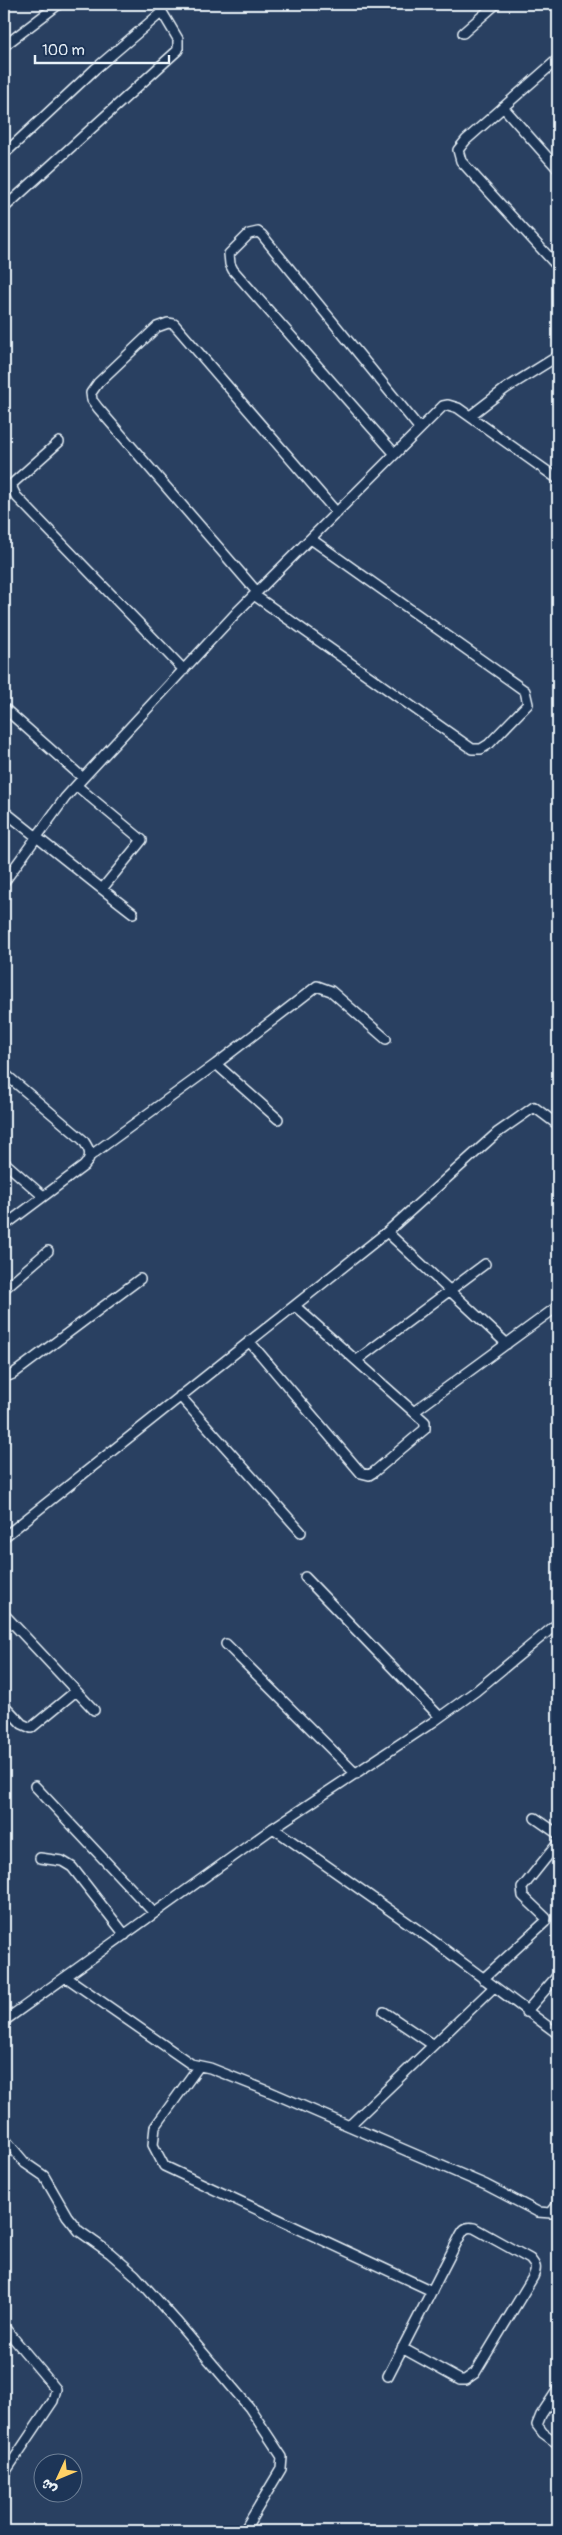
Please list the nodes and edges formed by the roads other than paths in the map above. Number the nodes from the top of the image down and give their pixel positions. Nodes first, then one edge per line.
1 (59, 4) edge
2 (496, 4) edge
3 (160, 8) edge
4 (463, 32) dead end
5 (4, 46) edge
6 (557, 61) edge
7 (503, 107) junction
8 (4, 154) edge
9 (558, 169) edge
10 (4, 208) edge
11 (558, 266) edge
12 (558, 356) edge
13 (470, 416) junction
14 (420, 429) junction
15 (60, 442) dead end
16 (395, 454) junction
17 (558, 479) edge
18 (336, 513) junction
19 (311, 539) junction
20 (256, 594) junction
21 (184, 670) junction
22 (4, 708) edge
23 (83, 778) junction
24 (77, 786) junction
25 (4, 811) edge
26 (37, 839) junction
27 (4, 882) edge
28 (102, 889) junction
29 (133, 913) dead end
30 (386, 1039) dead end
31 (216, 1064) junction
32 (4, 1073) edge
33 (278, 1119) dead end
34 (558, 1125) edge
35 (90, 1156) junction
36 (4, 1162) edge
37 (43, 1196) junction
38 (4, 1226) edge
39 (387, 1232) junction
40 (48, 1251) dead end
41 (485, 1264) dead end
42 (140, 1278) dead end
43 (4, 1289) edge
44 (450, 1290) junction
45 (295, 1306) junction
46 (554, 1309) dead end
47 (249, 1342) junction
48 (507, 1344) junction
49 (357, 1360) junction
50 (4, 1374) edge
51 (180, 1396) junction
52 (415, 1411) junction
53 (301, 1532) dead end
54 (4, 1537) edge
55 (305, 1577) dead end
56 (4, 1614) edge
57 (558, 1623) edge
58 (226, 1644) dead end
59 (76, 1691) junction
60 (4, 1705) edge
61 (94, 1710) dead end
62 (440, 1717) junction
63 (356, 1774) junction
64 (35, 1786) dead end
65 (535, 1818) dead end
66 (273, 1828) junction
67 (558, 1834) edge
68 (558, 1843) edge
69 (40, 1858) dead end
70 (154, 1914) junction
71 (125, 1935) junction
72 (558, 1975) edge
73 (66, 1977) junction
74 (483, 1979) junction
75 (494, 1987) junction
76 (384, 2012) dead end
77 (526, 2012) junction
78 (4, 2021) edge
79 (558, 2034) edge
80 (434, 2045) junction
81 (198, 2066) junction
82 (349, 2126) junction
83 (4, 2138) edge
84 (558, 2204) edge
85 (432, 2291) junction
86 (4, 2327) edge
87 (402, 2348) junction
88 (388, 2376) dead end
89 (558, 2390) edge
90 (558, 2444) edge
91 (4, 2474) edge
92 (244, 2531) edge

1 - 5 street
2 - 4 street
3 - 8 street
3 - 10 street
6 - 7 street
7 - 9 street
7 - 11 street
12 - 13 street
13 - 14 street
13 - 17 street
14 - 16 street
14 - 16 street
15 - 21 street
16 - 18 street
18 - 19 street
18 - 20 street
19 - 20 street
19 - 20 street
20 - 21 street
21 - 23 street
22 - 23 street
23 - 24 street
24 - 26 street
24 - 28 street
25 - 26 street
26 - 27 street
26 - 28 street
28 - 29 street
30 - 31 street
31 - 33 street
31 - 35 street
32 - 35 street
34 - 39 street
35 - 37 street
36 - 37 street
37 - 38 street
39 - 44 street
39 - 45 street
40 - 43 street
41 - 44 street
42 - 50 street
44 - 48 street
44 - 49 street
45 - 47 street
45 - 49 street
46 - 48 street
47 - 51 street
47 - 52 street
48 - 52 street
49 - 52 street
51 - 53 street
51 - 54 street
55 - 62 street
56 - 59 street
57 - 62 street
58 - 63 street
59 - 60 street
59 - 61 street
62 - 63 street
63 - 66 street
64 - 70 street
65 - 67 street
66 - 70 street
66 - 74 street
68 - 74 street
69 - 71 street
70 - 71 street
71 - 73 street
72 - 77 street
73 - 78 street
73 - 81 street
74 - 75 street
75 - 77 street
75 - 80 street
76 - 80 street
77 - 79 street
80 - 82 street
81 - 82 street
81 - 85 street
82 - 84 street
83 - 92 street
85 - 87 street
85 - 87 street
86 - 91 street
87 - 88 street
89 - 90 street

